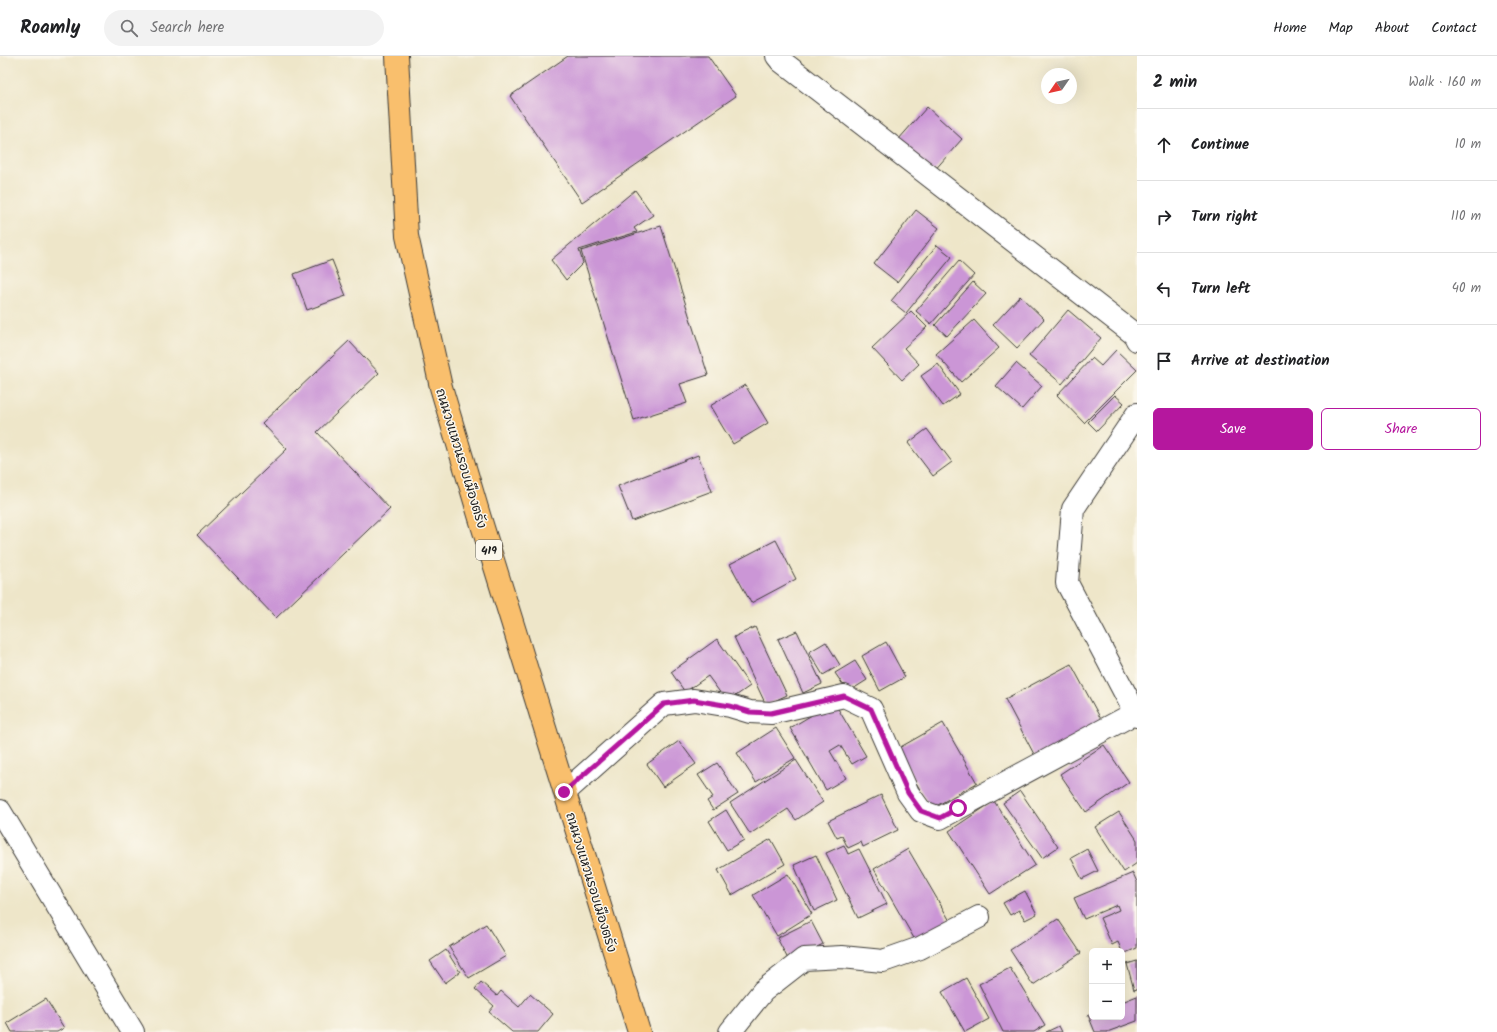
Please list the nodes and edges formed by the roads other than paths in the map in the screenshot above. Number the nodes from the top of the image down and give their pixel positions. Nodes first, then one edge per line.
1 (397, 56) edge
2 (777, 56) edge
3 (1137, 340) edge
4 (1137, 414) edge
5 (1136, 715) edge
6 (564, 792) junction
7 (0, 811) edge
8 (980, 917) dead end
9 (132, 1032) edge
10 (639, 1032) edge
11 (730, 1032) edge

1 - 6 highway, ถนนวงแหวนรอบเมืองตรัง / 419
2 - 3 street
4 - 5 street
5 - 6 street
6 - 10 highway, ถนนวงแหวนรอบเมืองตรัง / 419
7 - 9 street
8 - 11 street

